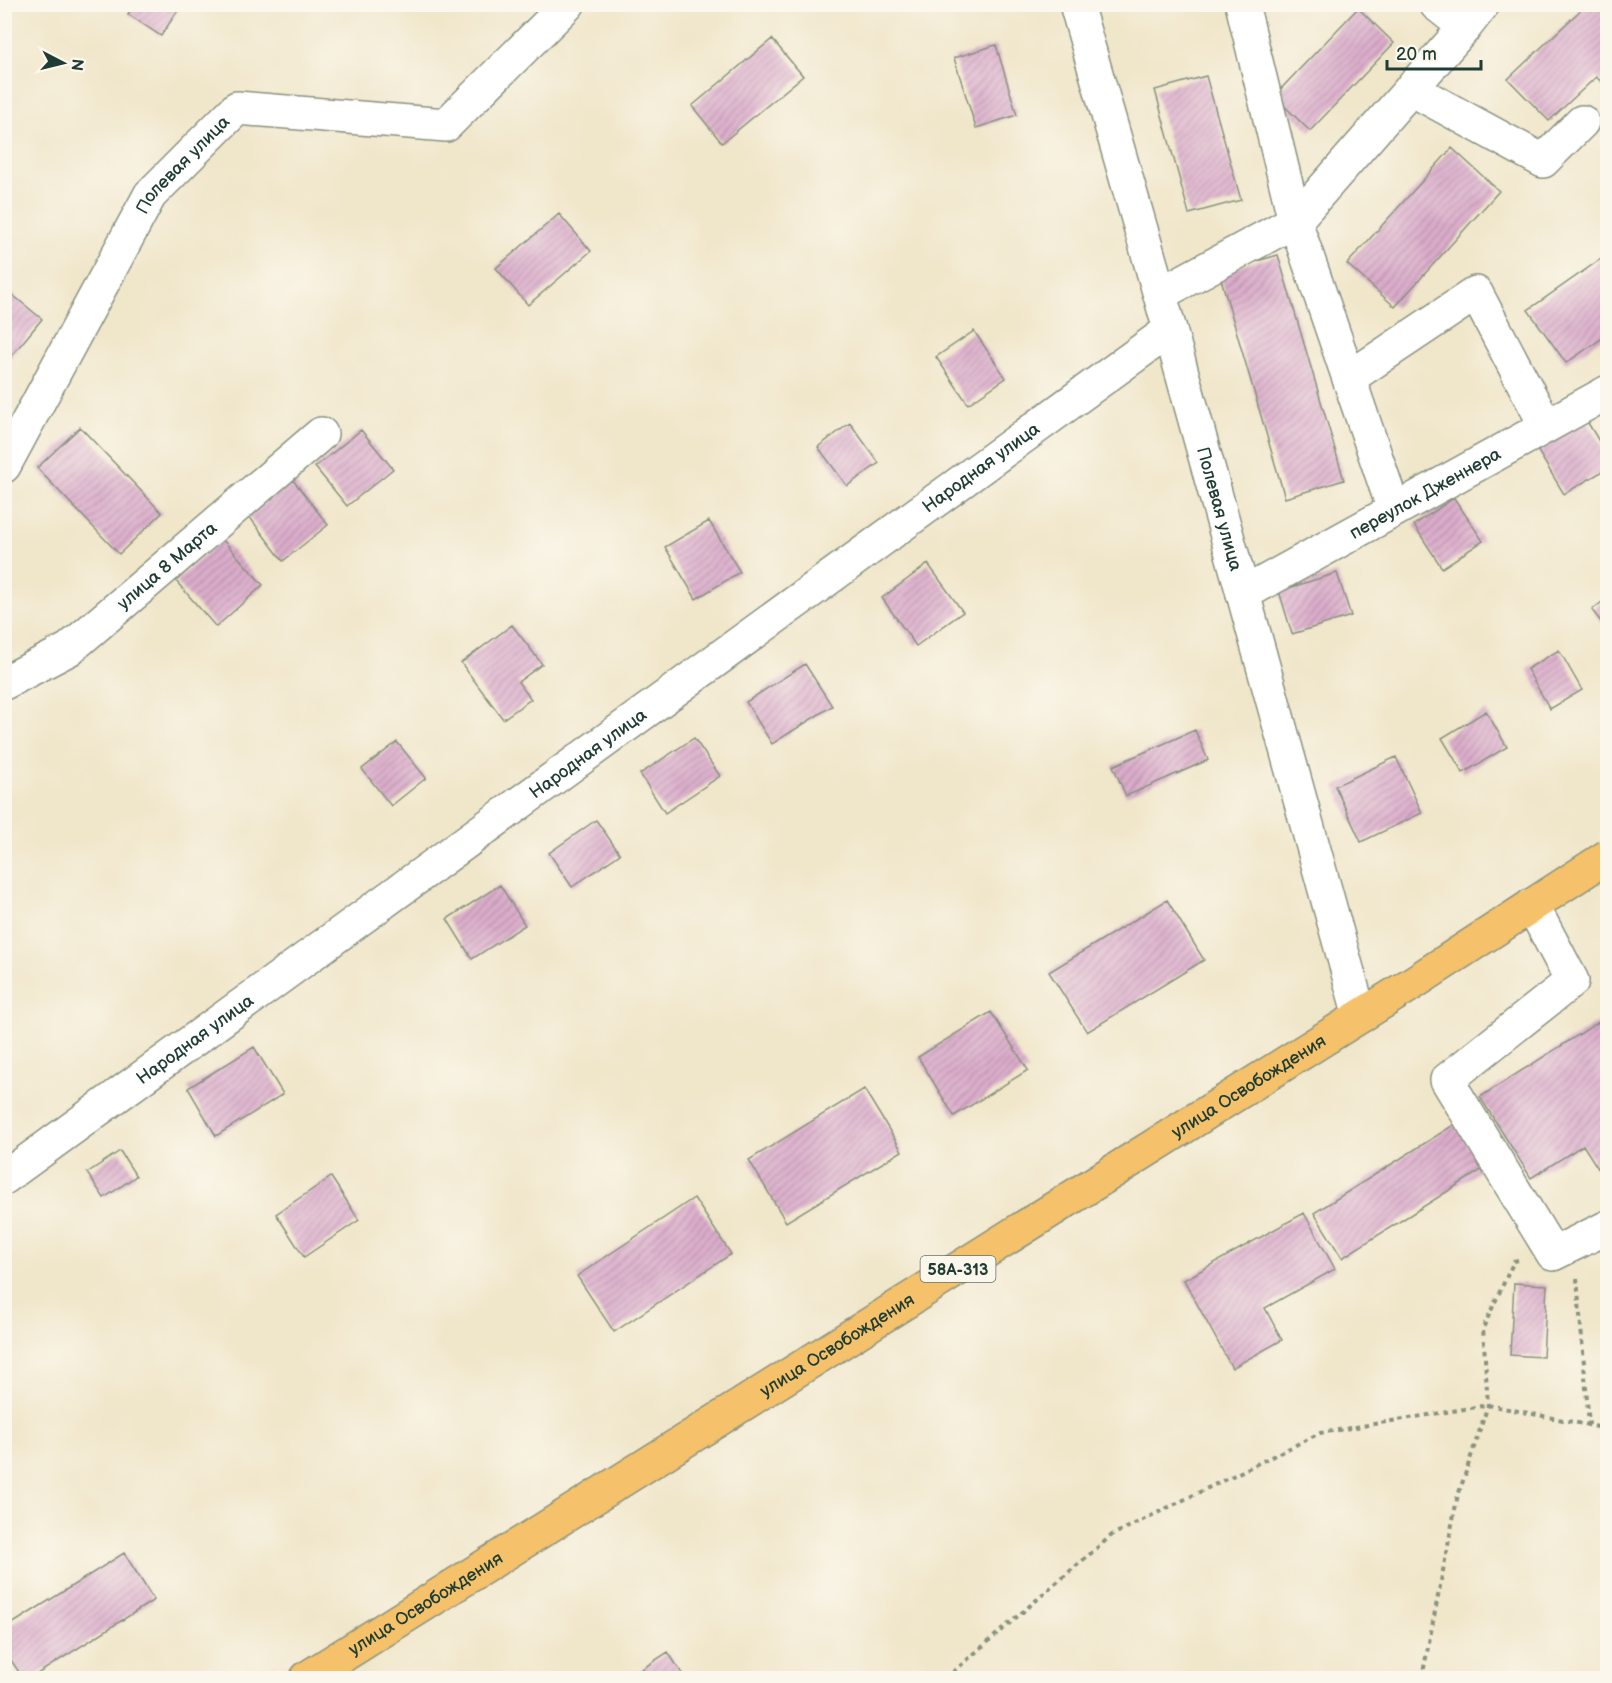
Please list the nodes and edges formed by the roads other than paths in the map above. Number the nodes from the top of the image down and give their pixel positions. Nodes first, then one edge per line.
1 (568, 4) edge
2 (1076, 4) edge
3 (1242, 4) edge
4 (1436, 4) edge
5 (1474, 16) edge
6 (1411, 89) junction
7 (1582, 122) dead end
8 (1295, 222) junction
9 (1160, 294) junction
10 (1170, 330) junction
11 (1349, 378) junction
12 (1608, 392) edge
13 (1546, 426) junction
14 (321, 434) dead end
15 (4, 466) edge
16 (1394, 510) junction
17 (1243, 594) junction
18 (4, 683) edge
19 (1608, 856) edge
20 (1532, 905) junction
21 (1360, 1016) junction
22 (4, 1178) edge
23 (1608, 1227) edge
24 (308, 1678) edge

1 - 15 street, Полевая улица
2 - 9 street, Полевая улица
3 - 8 street
4 - 5 street
5 - 6 street
6 - 7 street
6 - 8 street
8 - 9 street
8 - 11 street
9 - 10 street, Полевая улица
10 - 17 street, Полевая улица
10 - 22 street, Народная улица
11 - 13 street
11 - 16 street
12 - 13 street, переулок Дженнера
13 - 16 street, переулок Дженнера
14 - 18 street, улица 8 Марта
16 - 17 street, переулок Дженнера
17 - 21 street, Полевая улица
19 - 20 main road, улица Освобождения / 58А-313
20 - 21 main road, улица Освобождения / 58А-313
20 - 23 street
21 - 24 main road, улица Освобождения / 58А-313

